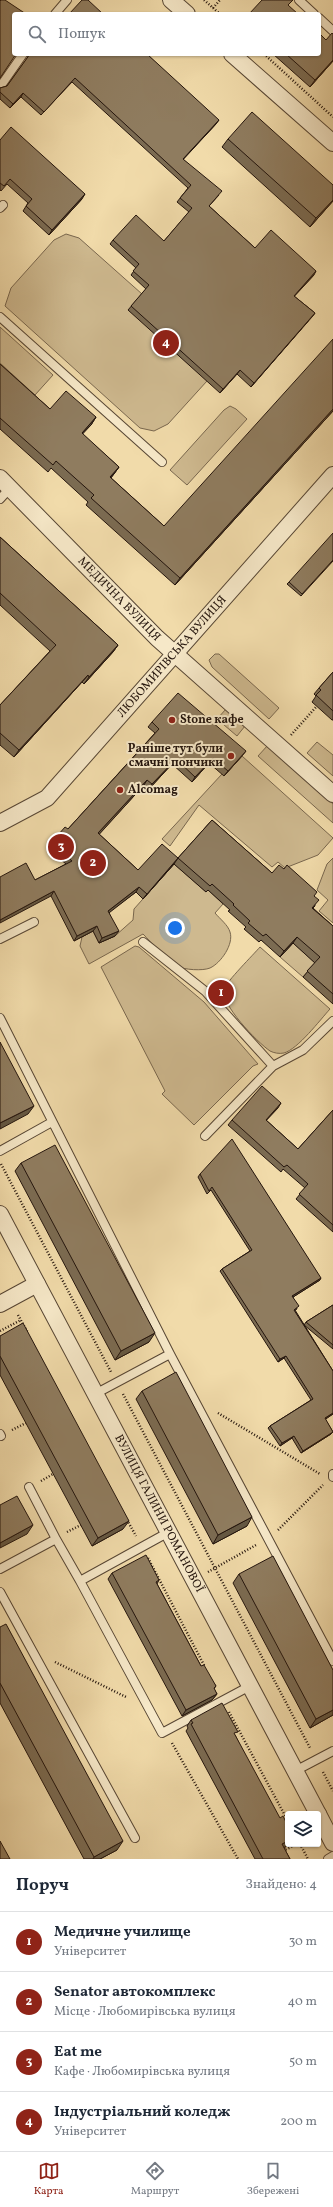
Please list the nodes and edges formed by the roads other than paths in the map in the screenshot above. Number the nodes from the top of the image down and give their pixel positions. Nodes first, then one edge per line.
1 (67, 0) edge
2 (171, 0) edge
3 (299, 0) edge
4 (57, 12) edge
5 (185, 12) edge
6 (312, 12) edge
7 (321, 20) edge
8 (333, 31) edge
9 (22, 56) edge
10 (234, 56) edge
11 (0, 87) edge
12 (333, 144) edge
13 (0, 317) edge
14 (162, 462) dead end
15 (333, 476) edge
16 (5, 482) edge
17 (0, 499) edge
18 (176, 655) junction
19 (333, 794) edge
20 (0, 823) edge
21 (34, 922) dead end
22 (0, 939) edge
23 (143, 942) dead end
24 (0, 1018) edge
25 (333, 1021) edge
26 (274, 1066) junction
27 (52, 1122) junction
28 (205, 1136) dead end
29 (0, 1151) edge
30 (0, 1214) edge
31 (37, 1284) junction
32 (0, 1304) edge
33 (170, 1354) junction
34 (95, 1394) junction
35 (29, 1487) dead end
36 (169, 1532) junction
37 (56, 1539) junction
38 (0, 1569) edge
39 (80, 1581) junction
40 (0, 1592) edge
41 (333, 1661) edge
42 (250, 1686) junction
43 (333, 1751) edge
44 (295, 1771) junction
45 (316, 1811) edge
46 (321, 1820) edge
47 (135, 1838) dead end
48 (333, 1843) edge
49 (333, 1856) edge
50 (328, 1859) edge

1 - 4 lane
2 - 5 street
3 - 6 lane
7 - 8 lane
9 - 11 lane
10 - 12 street
13 - 14 lane
15 - 18 street, ЛЮБОМИРІВСЬКА ВУЛИЦЯ
16 - 17 lane
16 - 18 street, МЕДИЧНА ВУЛИЦЯ
18 - 19 street, МЕДИЧНА ВУЛИЦЯ
18 - 20 street, ЛЮБОМИРІВСЬКА ВУЛИЦЯ
21 - 22 lane
23 - 26 lane
24 - 27 lane
25 - 26 lane
26 - 28 lane
27 - 29 lane
27 - 33 lane
30 - 31 street, ВУЛИЦЯ ГАЛИНИ РОМАНОВОЇ
31 - 32 street
31 - 34 street, ВУЛИЦЯ ГАЛИНИ РОМАНОВОЇ
33 - 34 lane
33 - 41 lane
34 - 36 street, ВУЛИЦЯ ГАЛИНИ РОМАНОВОЇ
35 - 37 lane
36 - 39 lane
36 - 42 street, ВУЛИЦЯ ГАЛИНИ РОМАНОВОЇ
37 - 38 lane
37 - 39 lane
39 - 42 lane
40 - 47 lane
42 - 44 street, ВУЛИЦЯ ГАЛИНИ РОМАНОВОЇ
43 - 44 lane
44 - 45 street, ВУЛИЦЯ ГАЛИНИ РОМАНОВОЇ
46 - 48 street, ВУЛИЦЯ ГАЛИНИ РОМАНОВОЇ
49 - 50 lane

